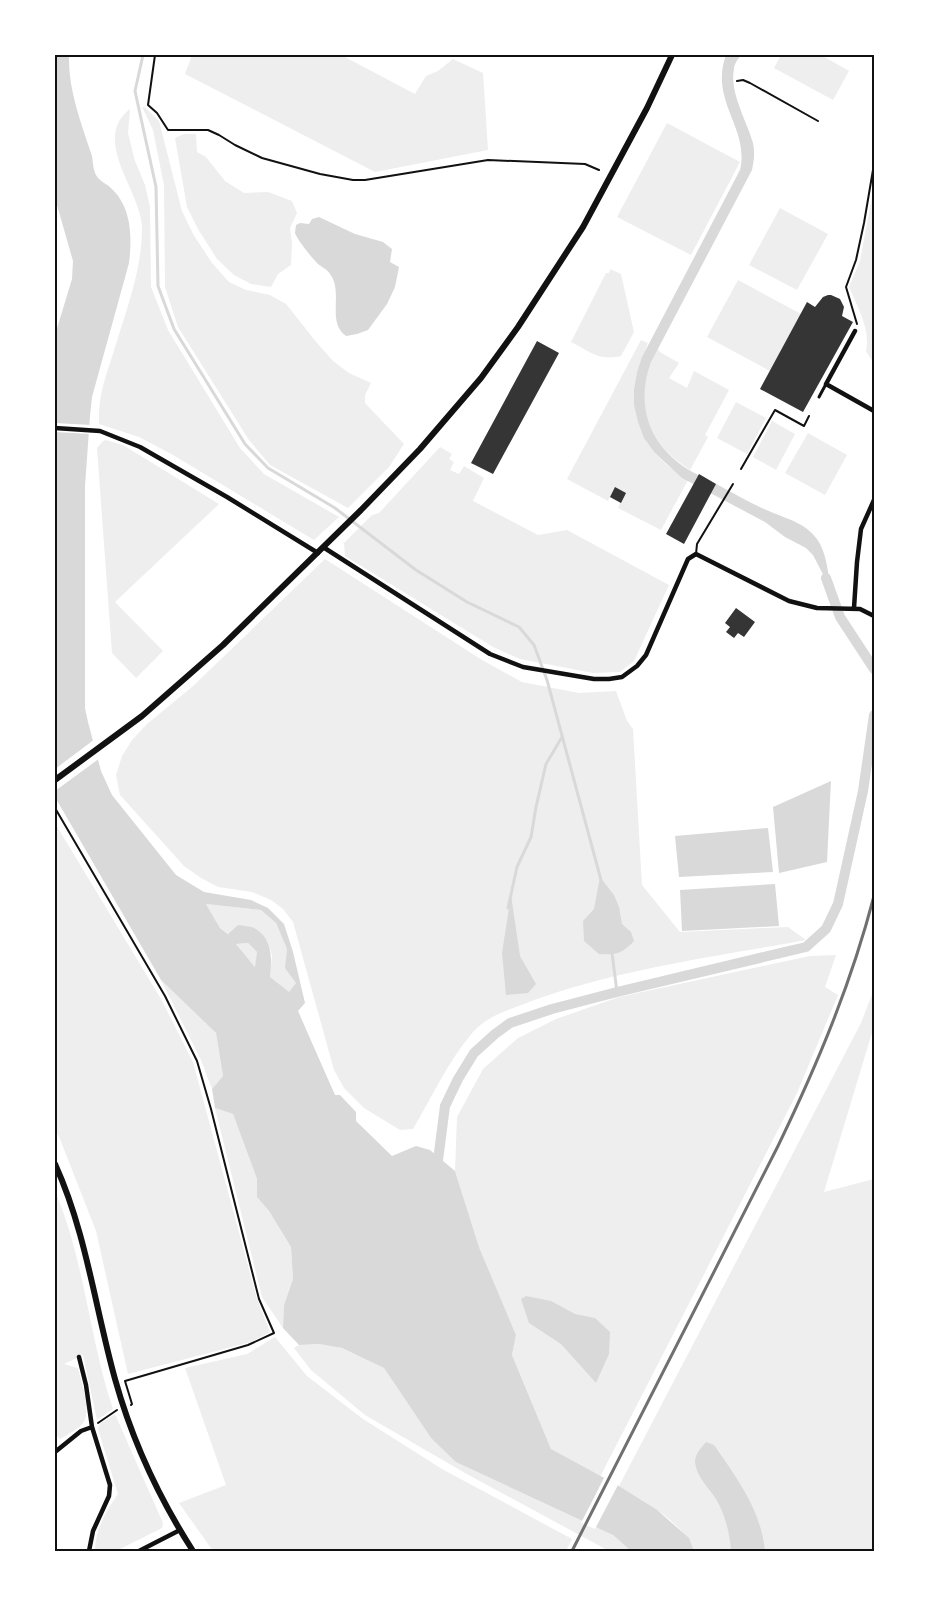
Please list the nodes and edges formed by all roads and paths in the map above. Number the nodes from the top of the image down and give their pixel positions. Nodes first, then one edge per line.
1 (155, 55) edge
2 (672, 55) edge
3 (737, 81) dead end
4 (818, 121) dead end
5 (874, 164) edge
6 (599, 170) dead end
7 (855, 331) joint
8 (826, 384) junction
9 (819, 397) dead end
10 (874, 411) edge
11 (809, 416) dead end
12 (55, 428) edge
13 (741, 469) dead end
14 (733, 484) dead end
15 (874, 500) edge
16 (324, 547) junction
17 (318, 553) junction
18 (696, 554) junction
19 (854, 608) junction
20 (874, 616) edge
21 (55, 780) edge
22 (55, 808) edge
23 (55, 1164) edge
24 (78, 1357) dead end
25 (132, 1404) dead end
26 (124, 1407) junction
27 (92, 1427) junction
28 (55, 1452) edge
29 (180, 1530) junction
30 (89, 1551) edge
31 (139, 1551) edge
32 (193, 1551) edge

1 - 6 path
2 - 16 main road
3 - 4 lane
5 - 7 path
7 - 8 street
8 - 9 street
8 - 10 street
11 - 13 path
12 - 17 street
14 - 18 lane
15 - 19 street
16 - 17 main road
16 - 18 street
17 - 21 main road
18 - 19 street
19 - 20 street
22 - 25 path
23 - 26 main road
24 - 27 street
26 - 27 path
26 - 29 main road
27 - 28 street
27 - 30 street
29 - 31 street
29 - 32 main road

